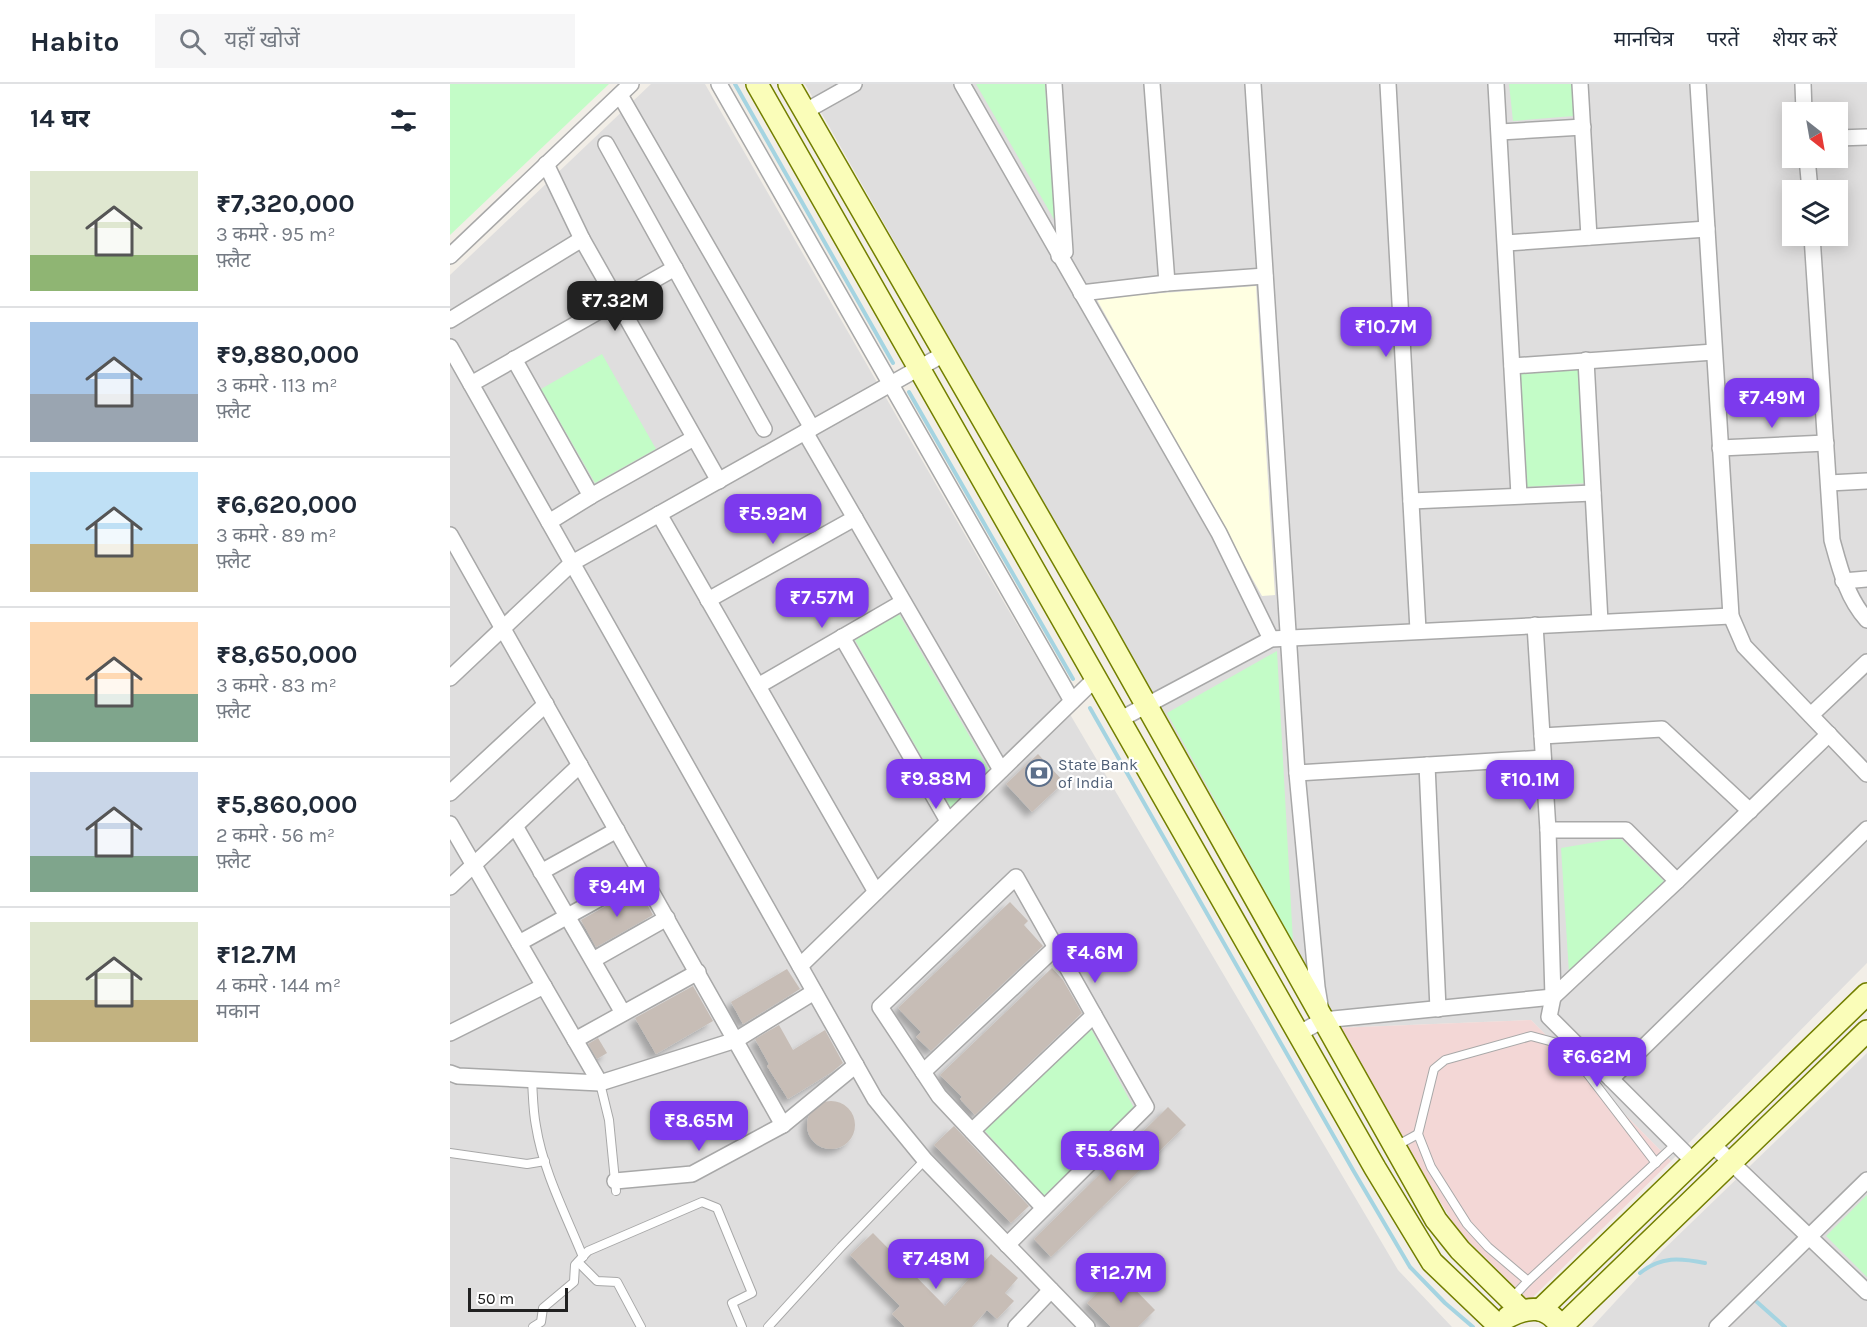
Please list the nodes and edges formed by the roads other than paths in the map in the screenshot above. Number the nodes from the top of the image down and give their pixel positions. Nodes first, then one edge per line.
1 (719, 84) edge
2 (757, 84) edge
3 (789, 84) edge
4 (854, 84) edge
5 (962, 84) edge
6 (1054, 84) edge
7 (1152, 84) edge
8 (1253, 84) edge
9 (1388, 84) edge
10 (1497, 84) edge
11 (1580, 84) edge
12 (1698, 84) edge
13 (1803, 84) edge
14 (626, 89) edge
15 (1804, 102) edge
16 (804, 112) junction
17 (1583, 127) junction
18 (1500, 132) junction
19 (1867, 137) edge
20 (1848, 138) edge
21 (606, 144) dead end
22 (546, 164) junction
23 (1707, 229) junction
24 (1589, 237) junction
25 (582, 239) junction
26 (1506, 243) junction
27 (1813, 246) edge
28 (450, 256) edge
29 (1059, 256) junction
30 (675, 268) junction
31 (1265, 276) junction
32 (1167, 283) junction
33 (1081, 293) junction
34 (617, 301) junction
35 (450, 320) edge
36 (450, 347) edge
37 (1714, 351) junction
38 (944, 354) junction
39 (514, 359) junction
40 (1586, 360) junction
41 (1512, 366) junction
42 (919, 368) junction
43 (471, 384) junction
44 (889, 385) junction
45 (764, 429) dead end
46 (808, 430) junction
47 (694, 438) junction
48 (1826, 443) junction
49 (1720, 448) junction
50 (719, 481) junction
51 (1867, 481) edge
52 (1829, 483) junction
53 (1593, 493) junction
54 (1519, 495) junction
55 (591, 496) junction
56 (1411, 501) junction
57 (659, 514) junction
58 (855, 518) junction
59 (549, 522) junction
60 (450, 535) edge
61 (455, 558) edge
62 (572, 563) junction
63 (1867, 579) edge
64 (1843, 581) junction
65 (708, 600) junction
66 (903, 602) junction
67 (1731, 616) junction
68 (1867, 620) edge
69 (1600, 622) junction
70 (1535, 625) junction
71 (503, 628) junction
72 (1418, 630) junction
73 (842, 637) junction
74 (1289, 638) junction
75 (1271, 639) junction
76 (1867, 662) edge
77 (450, 678) edge
78 (1095, 679) junction
79 (758, 686) junction
80 (1071, 701) junction
81 (546, 704) junction
82 (1146, 705) junction
83 (1811, 716) junction
84 (1119, 720) junction
85 (1829, 734) junction
86 (1542, 736) junction
87 (1543, 758) junction
88 (580, 765) junction
89 (1427, 765) junction
90 (1001, 770) junction
91 (1297, 773) junction
92 (1867, 774) edge
93 (450, 794) edge
94 (1750, 811) junction
95 (948, 821) junction
96 (450, 824) edge
97 (515, 826) junction
98 (1867, 828) edge
99 (617, 830) junction
100 (1548, 830) junction
101 (474, 865) junction
102 (541, 872) junction
103 (642, 874) junction
104 (1677, 881) junction
105 (450, 887) edge
106 (876, 892) junction
107 (567, 916) junction
108 (667, 918) junction
109 (519, 943) junction
110 (1055, 948) junction
111 (593, 960) junction
112 (800, 966) junction
113 (698, 972) junction
114 (544, 986) junction
115 (814, 992) junction
116 (1867, 994) edge
117 (1553, 997) junction
118 (1438, 1010) junction
119 (623, 1013) junction
120 (1094, 1015) junction
121 (1323, 1020) junction
122 (452, 1030) edge
123 (1867, 1031) edge
124 (1298, 1034) junction
125 (575, 1040) junction
126 (736, 1040) junction
127 (856, 1065) junction
128 (923, 1072) junction
129 (450, 1073) edge
130 (1611, 1079) junction
131 (532, 1080) junction
132 (600, 1083) junction
133 (783, 1125) junction
134 (972, 1131) junction
135 (1418, 1134) junction
136 (1676, 1144) junction
137 (1712, 1144) junction
138 (1395, 1147) junction
139 (450, 1153) edge
140 (925, 1160) junction
141 (545, 1161) junction
142 (1694, 1162) junction
143 (1656, 1163) junction
144 (1731, 1163) junction
145 (1867, 1180) edge
146 (616, 1186) joint
147 (1044, 1209) junction
148 (1809, 1237) junction
149 (1007, 1245) junction
150 (581, 1259) junction
151 (1528, 1281) junction
152 (1051, 1290) junction
153 (1867, 1292) edge
154 (1524, 1307) junction
155 (533, 1327) edge
156 (641, 1327) edge
157 (742, 1327) edge
158 (768, 1327) edge
159 (1016, 1327) edge
160 (1087, 1327) edge
161 (1501, 1327) edge
162 (1561, 1327) edge
163 (1717, 1327) edge

1 - 44 street
2 - 42 street
3 - 16 street
4 - 16 street
5 - 29 street
6 - 29 street
7 - 32 street
8 - 31 street
9 - 56 street
10 - 18 street
11 - 17 street
12 - 23 street
13 - 15 street
14 - 22 street
14 - 46 street
16 - 38 street
17 - 18 street
17 - 24 street
18 - 26 street
19 - 20 street
21 - 30 street
22 - 25 street
22 - 28 street
23 - 24 street
23 - 37 street
24 - 26 street
25 - 34 street
25 - 35 street
26 - 41 street
27 - 48 street
29 - 33 street
30 - 34 street
30 - 45 street
31 - 32 street
31 - 74 street
32 - 33 street
33 - 75 street
34 - 39 street
34 - 47 street
36 - 43 street
37 - 40 street
37 - 49 street
38 - 42 street
38 - 82 street
39 - 43 street
39 - 55 street
40 - 41 street
40 - 53 street
41 - 54 street
42 - 44 street
42 - 78 street
43 - 59 street
44 - 46 street
44 - 80 street
46 - 50 street
46 - 58 street
47 - 50 street
47 - 55 street
48 - 49 street
48 - 52 street
49 - 67 street
50 - 57 street
51 - 52 street
52 - 64 street
53 - 54 street
53 - 69 street
54 - 56 street
55 - 59 street
56 - 72 street
57 - 62 street
57 - 65 street
58 - 65 street
58 - 66 street
59 - 62 street
60 - 61 street
61 - 71 street
62 - 71 street
62 - 112 street
63 - 64 street
64 - 68 street
65 - 79 street
66 - 73 street
66 - 90 street
67 - 69 street
67 - 83 street
69 - 70 street
70 - 72 street
70 - 86 street
71 - 77 street
71 - 81 street
72 - 74 street
73 - 79 street
73 - 95 street
74 - 75 street
74 - 91 street
75 - 82 street
76 - 83 street
78 - 80 street
78 - 84 street
79 - 106 street
80 - 90 street
81 - 88 street
81 - 93 street
82 - 84 street
82 - 121 street
83 - 85 street
84 - 124 street
85 - 92 street
85 - 94 street
86 - 87 street
86 - 94 street
87 - 89 street
87 - 100 street
88 - 97 street
88 - 99 street
89 - 91 street
89 - 118 street
90 - 95 street
91 - 121 street
94 - 104 street
95 - 106 street
96 - 101 street
97 - 101 street
97 - 102 street
98 - 130 street
99 - 102 street
99 - 103 street
100 - 104 street
100 - 117 street
101 - 105 street
101 - 109 street
102 - 107 street
103 - 107 street
103 - 108 street
104 - 117 street
106 - 112 street
107 - 109 street
107 - 111 street
108 - 111 street
108 - 113 street
109 - 114 street
110 - 120 street
110 - 128 street
110 - 128 street
111 - 119 street
112 - 115 street
113 - 119 street
113 - 126 street
114 - 122 street
114 - 125 street
115 - 126 street
115 - 127 street
116 - 137 street
117 - 118 street
117 - 130 street
118 - 121 street
119 - 125 street
120 - 134 street
120 - 147 street
121 - 124 street
121 - 138 street
123 - 144 street
124 - 161 street
125 - 132 street
126 - 132 street
126 - 133 street
127 - 133 street
127 - 140 street
128 - 134 street
129 - 131 street
130 - 136 street
131 - 132 street
131 - 141 lane
132 - 146 lane
133 - 146 street
134 - 147 street
135 - 138 lane
135 - 143 lane
135 - 151 lane
136 - 142 street
136 - 143 lane
137 - 142 street
137 - 144 street
138 - 154 street
139 - 141 lane
140 - 149 street
140 - 158 lane
141 - 150 lane
142 - 154 street
143 - 151 lane
144 - 148 street
144 - 162 street
145 - 148 street
147 - 149 street
148 - 153 street
148 - 163 street
149 - 152 street
150 - 155 lane
150 - 156 lane
150 - 157 lane
151 - 154 lane
152 - 159 street
152 - 160 street
154 - 161 street
154 - 162 street

